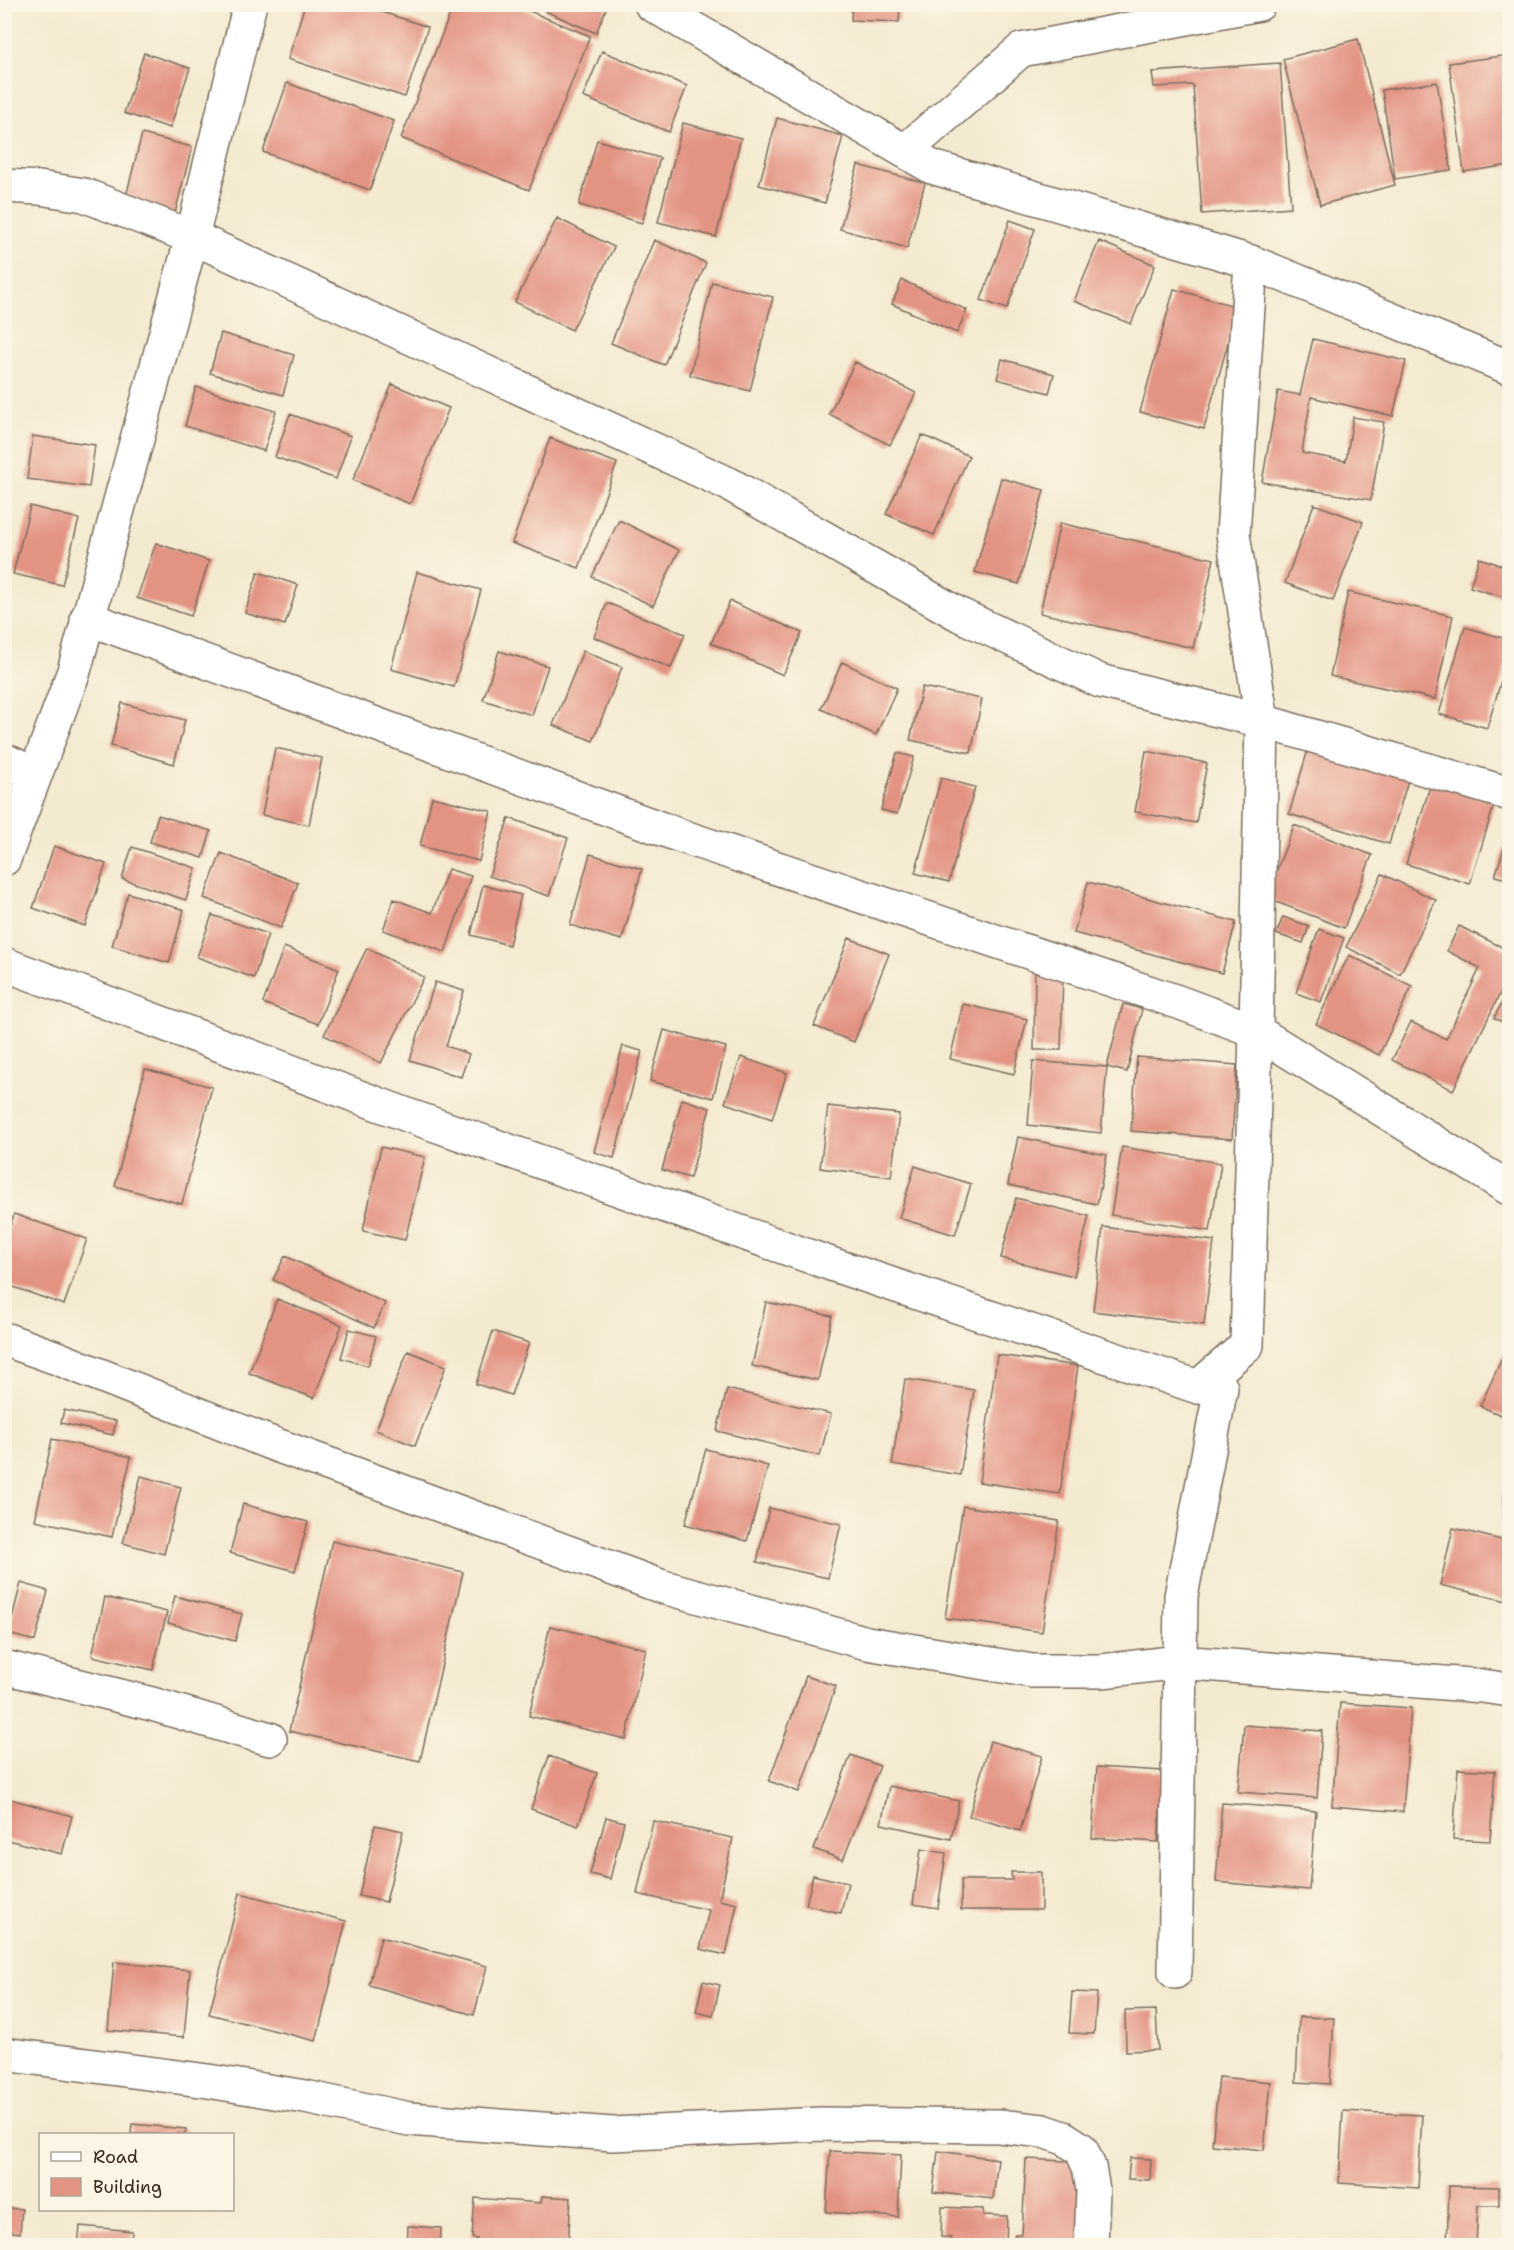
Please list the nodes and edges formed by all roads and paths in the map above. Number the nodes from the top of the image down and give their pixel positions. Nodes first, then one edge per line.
1 (250, 4) edge
2 (651, 4) edge
3 (1259, 4) edge
4 (905, 151) junction
5 (4, 186) edge
6 (192, 237) junction
7 (1251, 262) junction
8 (1509, 368) edge
9 (87, 618) junction
10 (1262, 721) junction
11 (4, 760) edge
12 (35, 774) junction
13 (1509, 794) edge
14 (4, 859) edge
15 (4, 964) edge
16 (1256, 1031) junction
17 (1509, 1190) edge
18 (4, 1340) edge
19 (1198, 1387) junction
20 (1179, 1662) junction
21 (4, 1667) edge
22 (1509, 1690) edge
23 (270, 1739) dead end
24 (1175, 1971) dead end
25 (4, 2054) edge
26 (1091, 2246) edge

1 - 6 street
2 - 4 street
3 - 4 street
4 - 7 street
5 - 6 street
6 - 9 street
6 - 10 street
7 - 8 street
7 - 10 street
9 - 12 street
9 - 16 street
10 - 13 street
10 - 16 street
11 - 12 street
12 - 14 street
15 - 19 street
16 - 17 street
16 - 19 street
18 - 20 street
19 - 20 street
20 - 22 street
20 - 24 street
21 - 23 street
25 - 26 street

